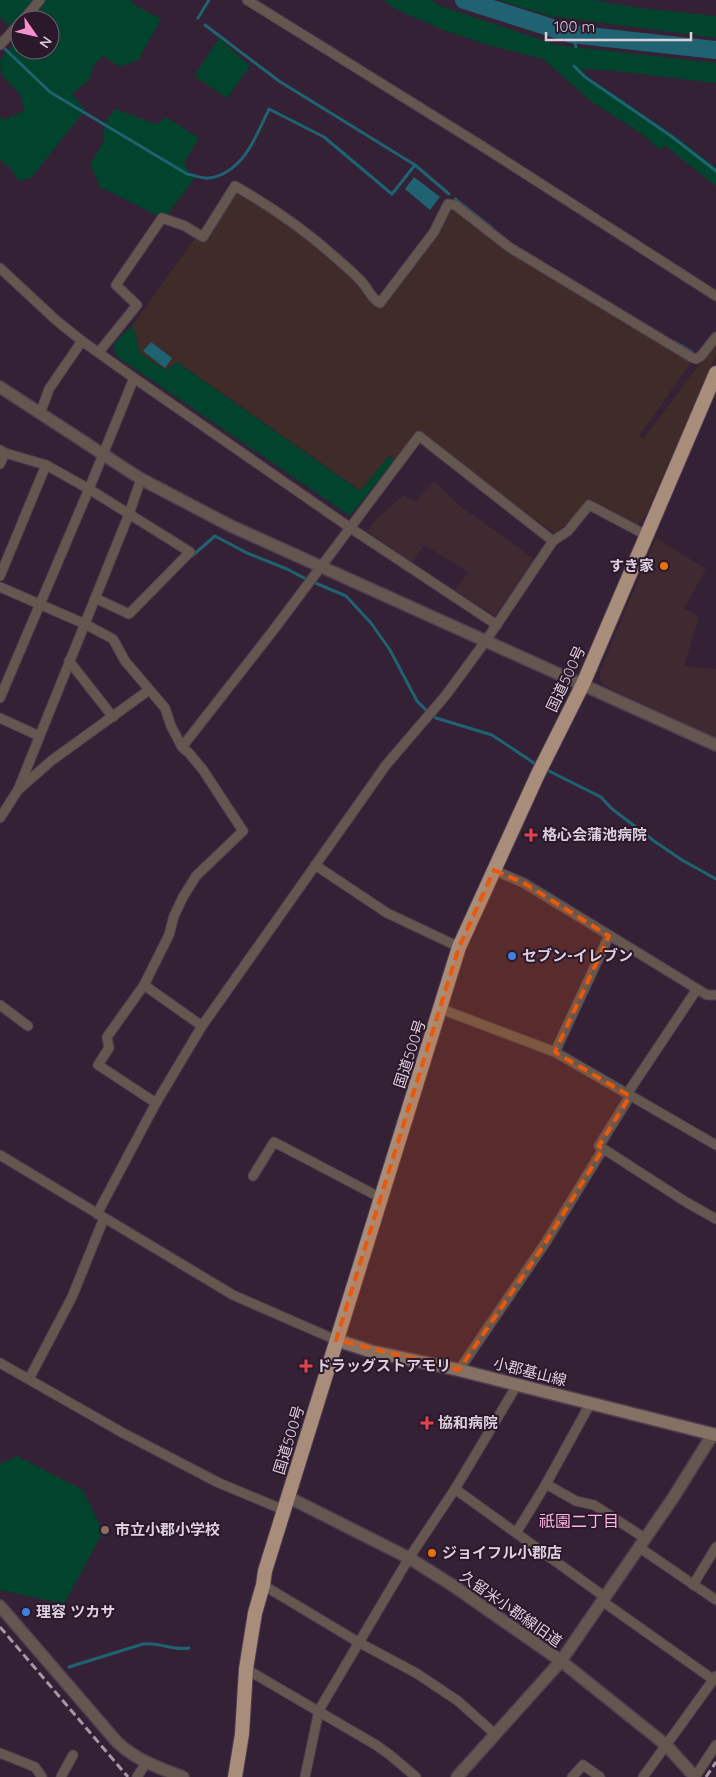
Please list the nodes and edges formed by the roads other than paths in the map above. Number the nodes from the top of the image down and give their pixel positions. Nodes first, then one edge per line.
1 (40, 0) edge
2 (247, 0) edge
3 (32, 10) edge
4 (10, 34) edge
5 (0, 45) edge
6 (0, 268) edge
7 (716, 296) edge
8 (716, 337) edge
9 (82, 341) junction
10 (99, 352) junction
11 (716, 373) edge
12 (134, 378) junction
13 (0, 387) edge
14 (40, 414) junction
15 (2, 452) edge
16 (102, 455) junction
17 (0, 464) edge
18 (46, 465) junction
19 (141, 479) junction
20 (89, 489) junction
21 (130, 514) junction
22 (349, 527) junction
23 (646, 535) junction
24 (553, 541) junction
25 (320, 567) junction
26 (0, 576) edge
27 (0, 587) edge
28 (95, 598) junction
29 (39, 605) junction
30 (85, 624) junction
31 (496, 625) junction
32 (485, 642) junction
33 (69, 661) junction
34 (583, 684) junction
35 (149, 690) junction
36 (0, 698) edge
37 (0, 718) edge
38 (113, 718) junction
39 (39, 736) junction
40 (716, 745) edge
41 (182, 747) junction
42 (18, 790) junction
43 (0, 818) edge
44 (316, 865) junction
45 (494, 870) junction
46 (609, 936) junction
47 (459, 947) junction
48 (144, 986) junction
49 (697, 989) junction
50 (716, 995) edge
51 (0, 1005) edge
52 (441, 1009) junction
53 (28, 1026) dead end
54 (202, 1026) junction
55 (555, 1052) junction
56 (629, 1094) junction
57 (156, 1102) junction
58 (716, 1145) edge
59 (603, 1149) junction
60 (0, 1155) edge
61 (253, 1176) dead end
62 (381, 1198) junction
63 (100, 1216) junction
64 (716, 1219) edge
65 (336, 1340) junction
66 (0, 1363) edge
67 (459, 1370) junction
68 (29, 1379) junction
69 (517, 1385) junction
70 (590, 1404) junction
71 (714, 1435) edge
72 (546, 1484) junction
73 (455, 1489) junction
74 (286, 1504) junction
75 (516, 1533) junction
76 (643, 1544) junction
77 (716, 1547) edge
78 (409, 1558) junction
79 (263, 1585) junction
80 (694, 1585) junction
81 (604, 1599) junction
82 (716, 1600) edge
83 (0, 1606) edge
84 (358, 1642) junction
85 (560, 1661) junction
86 (246, 1669) junction
87 (715, 1678) edge
88 (319, 1710) junction
89 (495, 1734) junction
90 (666, 1745) junction
91 (716, 1745) edge
92 (0, 1753) edge
93 (73, 1756) dead end
94 (146, 1762) junction
95 (42, 1777) edge
96 (61, 1777) edge
97 (137, 1777) edge
98 (183, 1777) edge
99 (235, 1777) edge
100 (305, 1777) edge
101 (416, 1777) edge
102 (457, 1777) edge
103 (572, 1777) edge
104 (600, 1777) edge
105 (643, 1777) edge
106 (695, 1777) edge

1 - 3 street
2 - 7 street
4 - 5 street
6 - 9 street
8 - 10 street
9 - 10 street
9 - 14 street
10 - 12 street
11 - 23 highway, 国道500号
12 - 16 street
12 - 22 street
13 - 14 street
14 - 16 street
15 - 17 street
15 - 18 street
16 - 19 street
16 - 20 street
18 - 20 street
18 - 26 street
19 - 21 street
19 - 25 street
20 - 21 street
20 - 29 street
21 - 28 street
21 - 28 street
22 - 24 street
22 - 25 street
22 - 31 street
23 - 24 street
23 - 34 highway, 国道500号
24 - 31 street
25 - 32 street
25 - 41 street
27 - 29 street
28 - 30 street
29 - 30 street
29 - 36 street
30 - 33 street
30 - 35 street
31 - 32 street
32 - 34 street
32 - 44 street
33 - 38 street
33 - 39 street
34 - 40 street
34 - 45 highway, 国道500号
35 - 38 street
35 - 41 street
37 - 39 street
38 - 42 street
39 - 42 street
41 - 48 street
42 - 43 street
44 - 47 street
44 - 54 street
45 - 46 street
45 - 47 highway, 国道500号
46 - 49 street
46 - 55 street
47 - 52 highway, 国道500号
48 - 54 street
48 - 57 street
49 - 50 street
49 - 56 street
51 - 53 street
52 - 55 street
52 - 62 highway, 国道500号
54 - 57 street
55 - 56 street
56 - 58 street
56 - 59 street
57 - 63 street
59 - 64 street
59 - 67 street
60 - 63 street
61 - 62 street
62 - 65 highway, 国道500号
63 - 65 street
63 - 68 street
65 - 67 main road, 小郡基山線
65 - 74 highway, 国道500号
66 - 68 street
67 - 69 main road, 小郡基山線
68 - 74 street
69 - 70 main road, 小郡基山線
69 - 73 street
70 - 71 main road, 小郡基山線
70 - 72 street
71 - 76 street
72 - 75 street
72 - 76 street
73 - 75 street
73 - 78 street
74 - 78 street, 久留米小郡線旧道
74 - 79 highway, 国道500号
75 - 81 street
76 - 80 street
76 - 81 street
77 - 80 street
78 - 84 street
78 - 85 street, 久留米小郡線旧道
79 - 84 street
79 - 86 highway, 国道500号
80 - 82 street
81 - 85 street
81 - 87 street
83 - 94 street
84 - 88 street
84 - 89 street
85 - 89 street
85 - 90 street, 久留米小郡線旧道
86 - 88 street
86 - 99 highway, 国道500号
87 - 90 street
88 - 100 street
88 - 101 street
89 - 102 street
90 - 105 street
90 - 106 street, 久留米小郡線旧道
91 - 106 street
92 - 95 street
93 - 96 street
94 - 97 street
94 - 98 street
103 - 104 street

